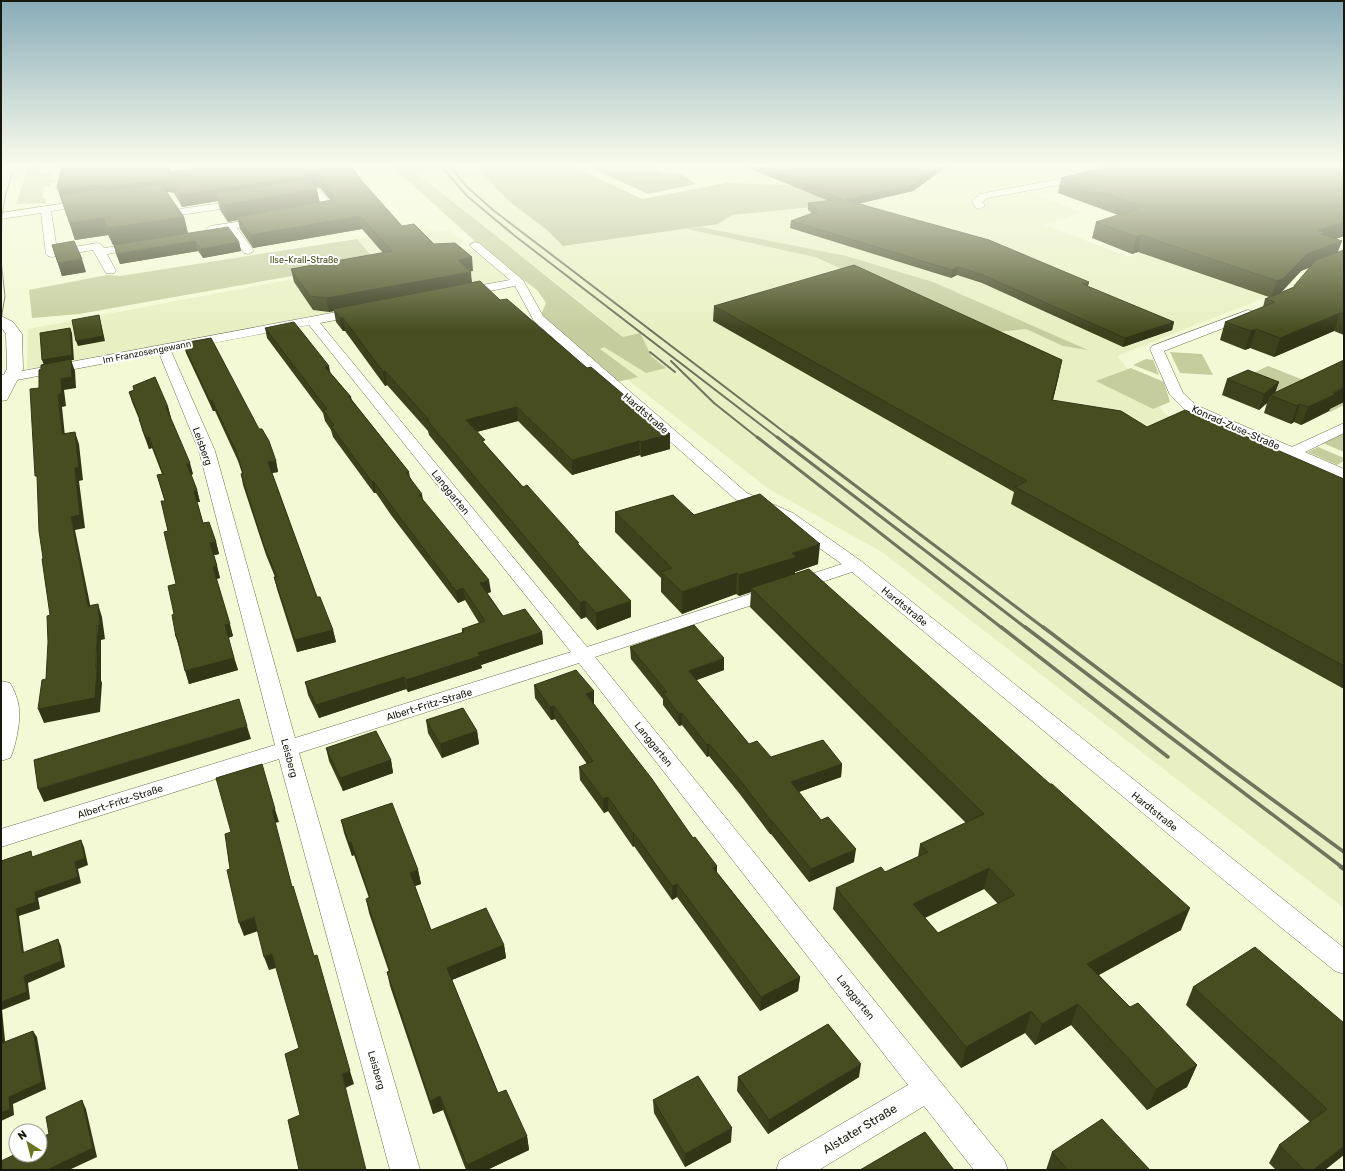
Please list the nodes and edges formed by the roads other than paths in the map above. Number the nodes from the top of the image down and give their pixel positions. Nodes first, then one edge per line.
1 (48, 222) edge
2 (204, 222) edge
3 (261, 222) edge
4 (231, 229) junction
5 (153, 244) edge
6 (475, 245) dead end
7 (248, 251) dead end
8 (100, 252) junction
9 (110, 271) dead end
10 (519, 282) junction
11 (451, 294) edge
12 (374, 309) edge
13 (1257, 311) edge
14 (312, 321) junction
15 (3, 324) edge
16 (164, 349) junction
17 (6, 379) edge
18 (1, 396) edge
19 (1344, 427) edge
20 (1293, 452) junction
21 (1343, 474) edge
22 (855, 566) junction
23 (583, 655) junction
24 (1, 689) edge
25 (287, 748) junction
26 (1, 752) edge
27 (1, 838) edge
28 (1344, 963) edge
29 (929, 1088) junction
30 (405, 1170) edge
31 (791, 1170) edge
32 (993, 1170) edge

1 - 8 street
2 - 4 street
3 - 4 street
4 - 7 street
5 - 8 street
6 - 10 street, Hardtstraße
8 - 9 street
10 - 11 street
10 - 22 street, Hardtstraße
12 - 14 street, Im Franzosengewann
13 - 20 street, Konrad-Zuse-Straße
14 - 16 street, Im Franzosengewann
14 - 23 street, Langgarten
15 - 17 street
16 - 17 street, Im Franzosengewann
16 - 25 street, Leisberg
17 - 18 street
19 - 20 street
20 - 21 street, Konrad-Zuse-Straße
22 - 23 street, Albert-Fritz-Straße
22 - 28 street, Hardtstraße
23 - 25 street, Albert-Fritz-Straße
23 - 29 street, Langgarten
24 - 26 street
25 - 27 street, Albert-Fritz-Straße
25 - 30 street, Leisberg
29 - 31 street, Alstater Straße
29 - 32 street, Langgarten

